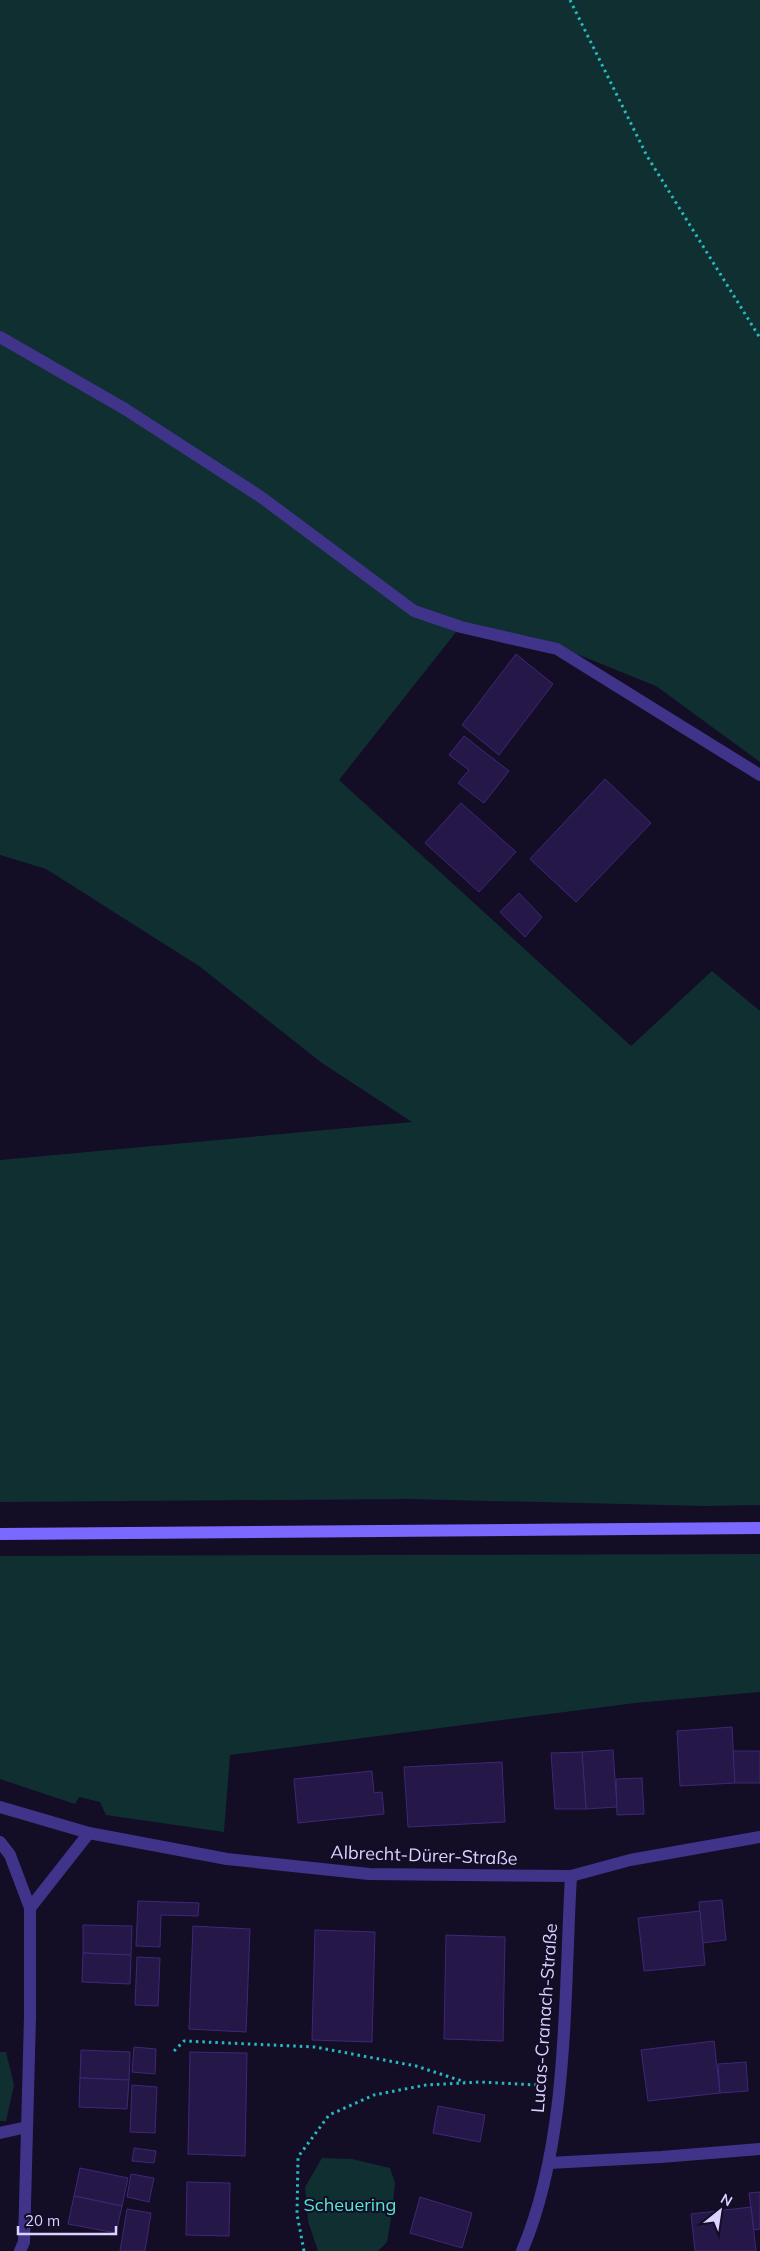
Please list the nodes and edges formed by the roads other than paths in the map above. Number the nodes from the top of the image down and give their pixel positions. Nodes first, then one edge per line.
1 (0, 337) edge
2 (760, 775) edge
3 (760, 1528) edge
4 (0, 1534) edge
5 (0, 1807) edge
6 (89, 1833) junction
7 (760, 1837) edge
8 (0, 1842) edge
9 (571, 1876) junction
10 (30, 1908) junction
11 (27, 2127) junction
12 (0, 2133) edge
13 (760, 2149) edge
14 (548, 2163) junction
15 (20, 2251) edge
16 (522, 2251) edge

1 - 2 street
3 - 4 main road
5 - 6 street, Albrecht-Dürer-Straße
6 - 9 street, Albrecht-Dürer-Straße
6 - 10 street
7 - 9 street, Albrecht-Dürer-Straße
8 - 10 street
9 - 14 street, Lucas-Cranach-Straße
10 - 11 street
11 - 12 street
11 - 15 street
13 - 14 street
14 - 16 street, Lucas-Cranach-Straße

